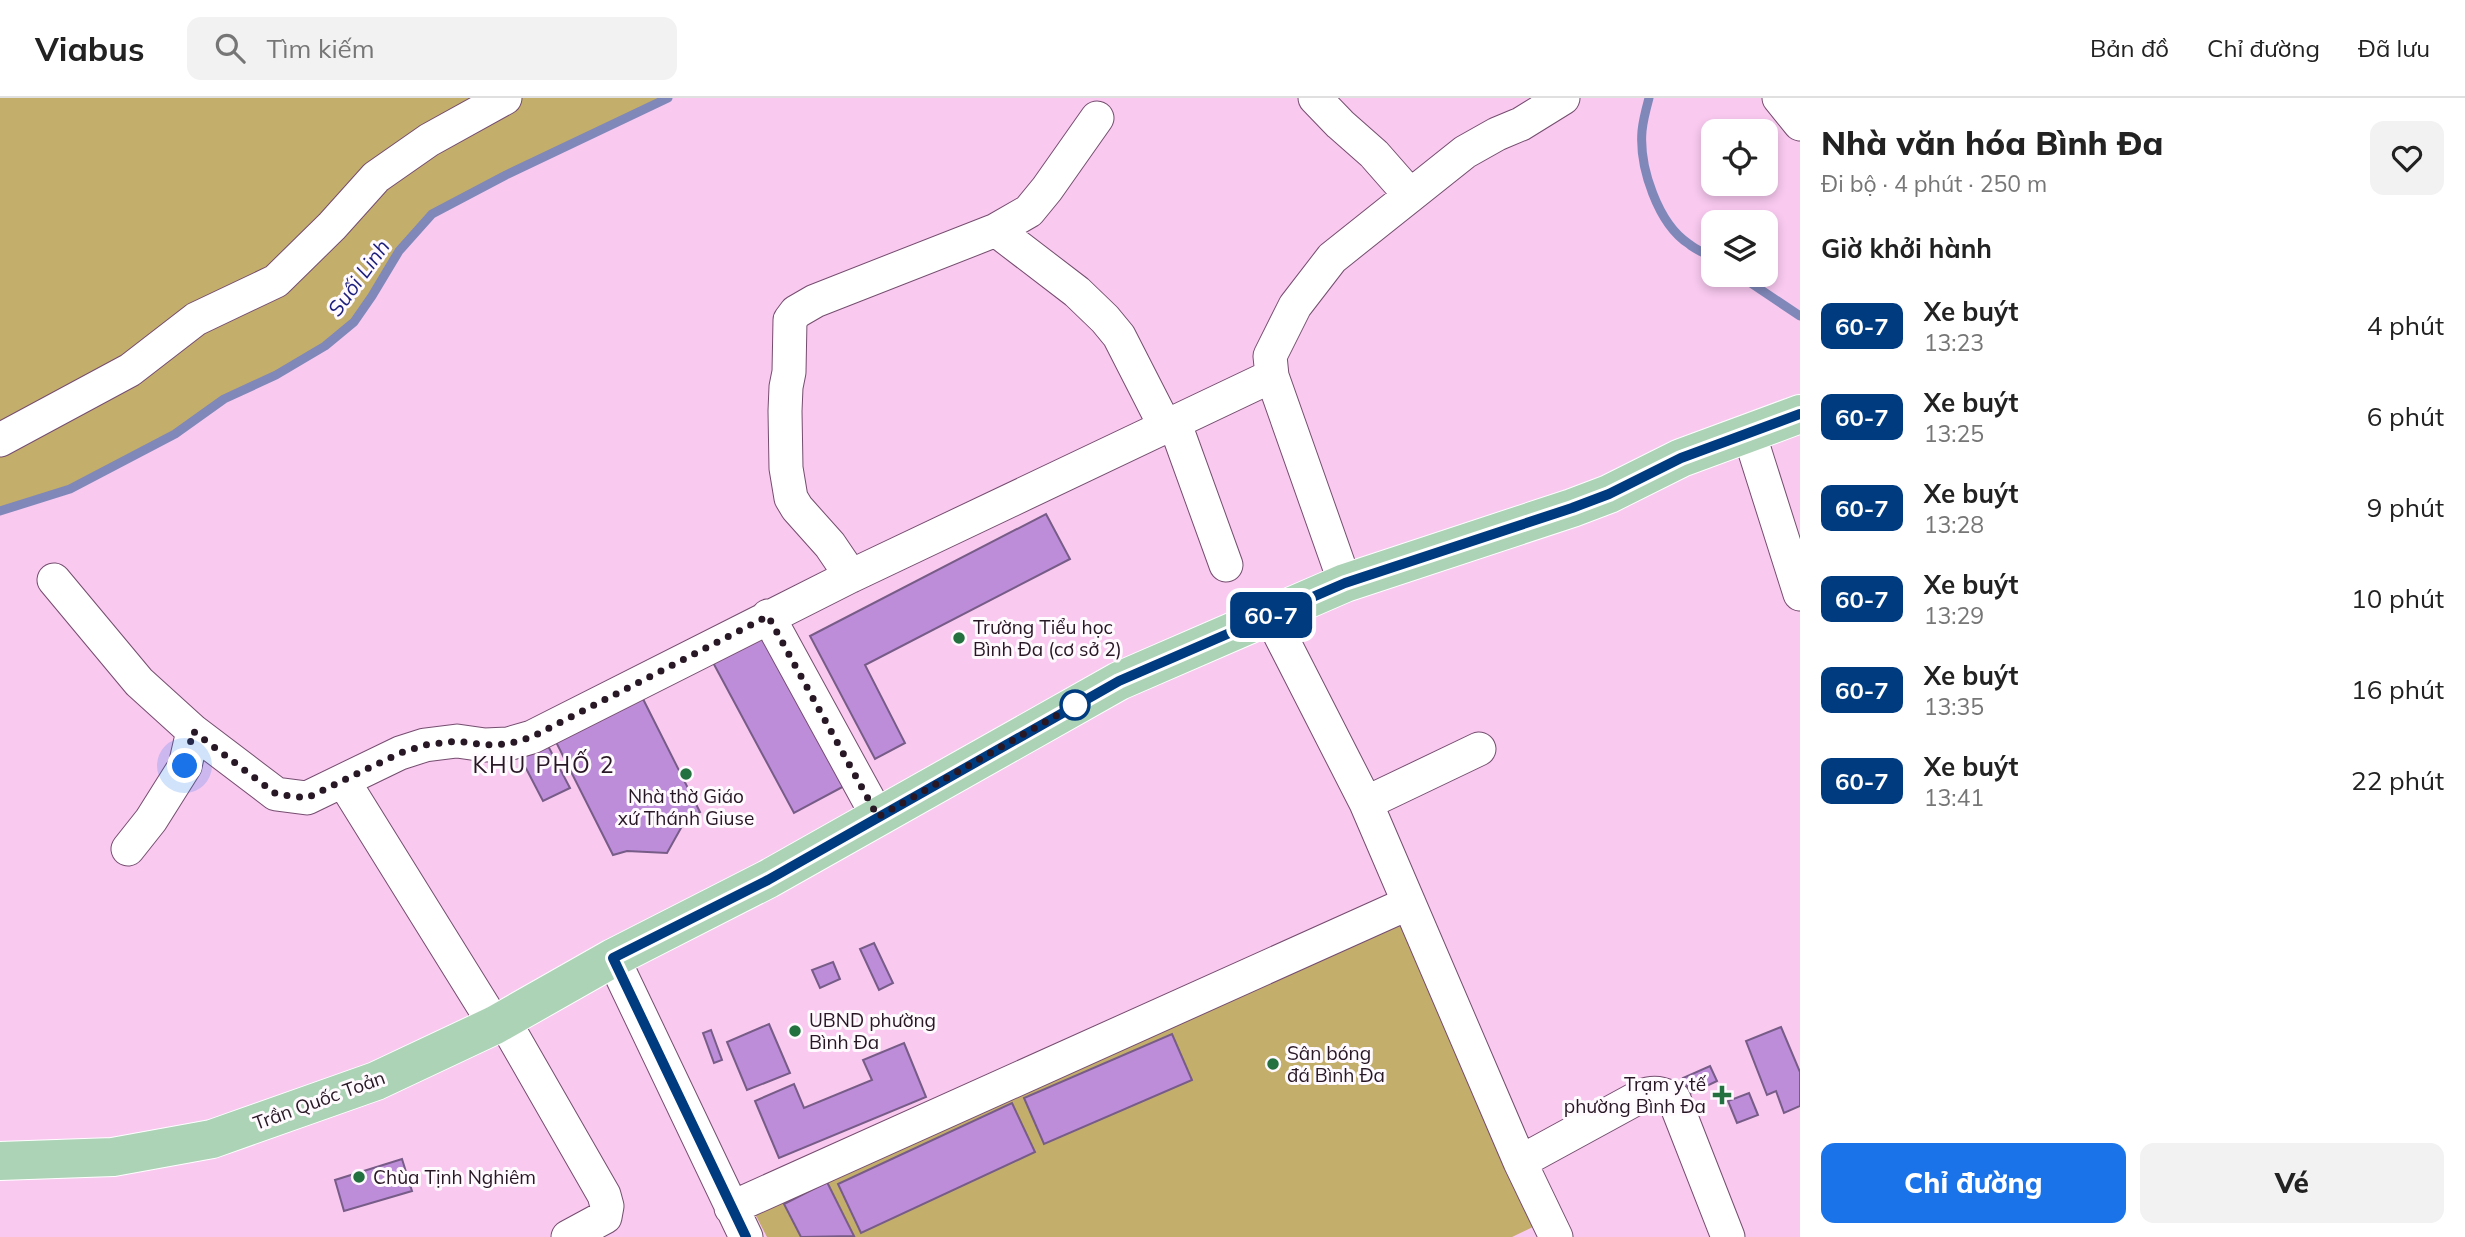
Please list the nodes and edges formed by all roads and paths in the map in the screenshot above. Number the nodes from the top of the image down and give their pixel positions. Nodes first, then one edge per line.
1 (505, 98) edge
2 (1315, 98) edge
3 (1563, 98) edge
4 (1779, 98) edge
5 (1097, 118) dead end
6 (1800, 124) edge
7 (1410, 195) junction
8 (996, 230) junction
9 (1272, 376) junction
10 (1800, 414) edge
11 (1170, 426) junction
12 (1749, 433) junction
13 (0, 440) edge
14 (1226, 565) dead end
15 (852, 576) junction
16 (54, 580) dead end
17 (1345, 583) junction
18 (1800, 594) edge
19 (1270, 615) junction
20 (768, 616) junction
21 (193, 731) junction
22 (1479, 749) dead end
23 (344, 782) junction
24 (1366, 803) junction
25 (878, 817) junction
26 (128, 849) dead end
27 (1409, 903) junction
28 (613, 958) junction
29 (499, 1022) junction
30 (0, 1161) edge
31 (1520, 1163) junction
32 (731, 1208) junction
33 (568, 1237) edge
34 (746, 1237) edge
35 (1556, 1237) edge
36 (1728, 1237) edge

1 - 13 street
2 - 7 street
3 - 7 street
4 - 6 street
5 - 8 street
7 - 9 street
8 - 11 street
8 - 15 street
9 - 11 street
9 - 17 street
10 - 12 main road, Trần Quốc Toản
11 - 14 street
11 - 15 street
12 - 17 main road, Trần Quốc Toản
12 - 18 street
15 - 20 street
16 - 21 street
17 - 19 main road, Trần Quốc Toản
19 - 24 street
19 - 25 main road, Trần Quốc Toản
20 - 23 street
20 - 25 street
21 - 23 street
21 - 26 street
22 - 24 street
23 - 29 street
24 - 27 street
25 - 28 main road, Trần Quốc Toản
27 - 31 street
27 - 32 street
28 - 29 main road, Trần Quốc Toản
28 - 32 street
29 - 30 main road, Trần Quốc Toản
29 - 33 street
31 - 35 street
31 - 36 street
32 - 34 street

